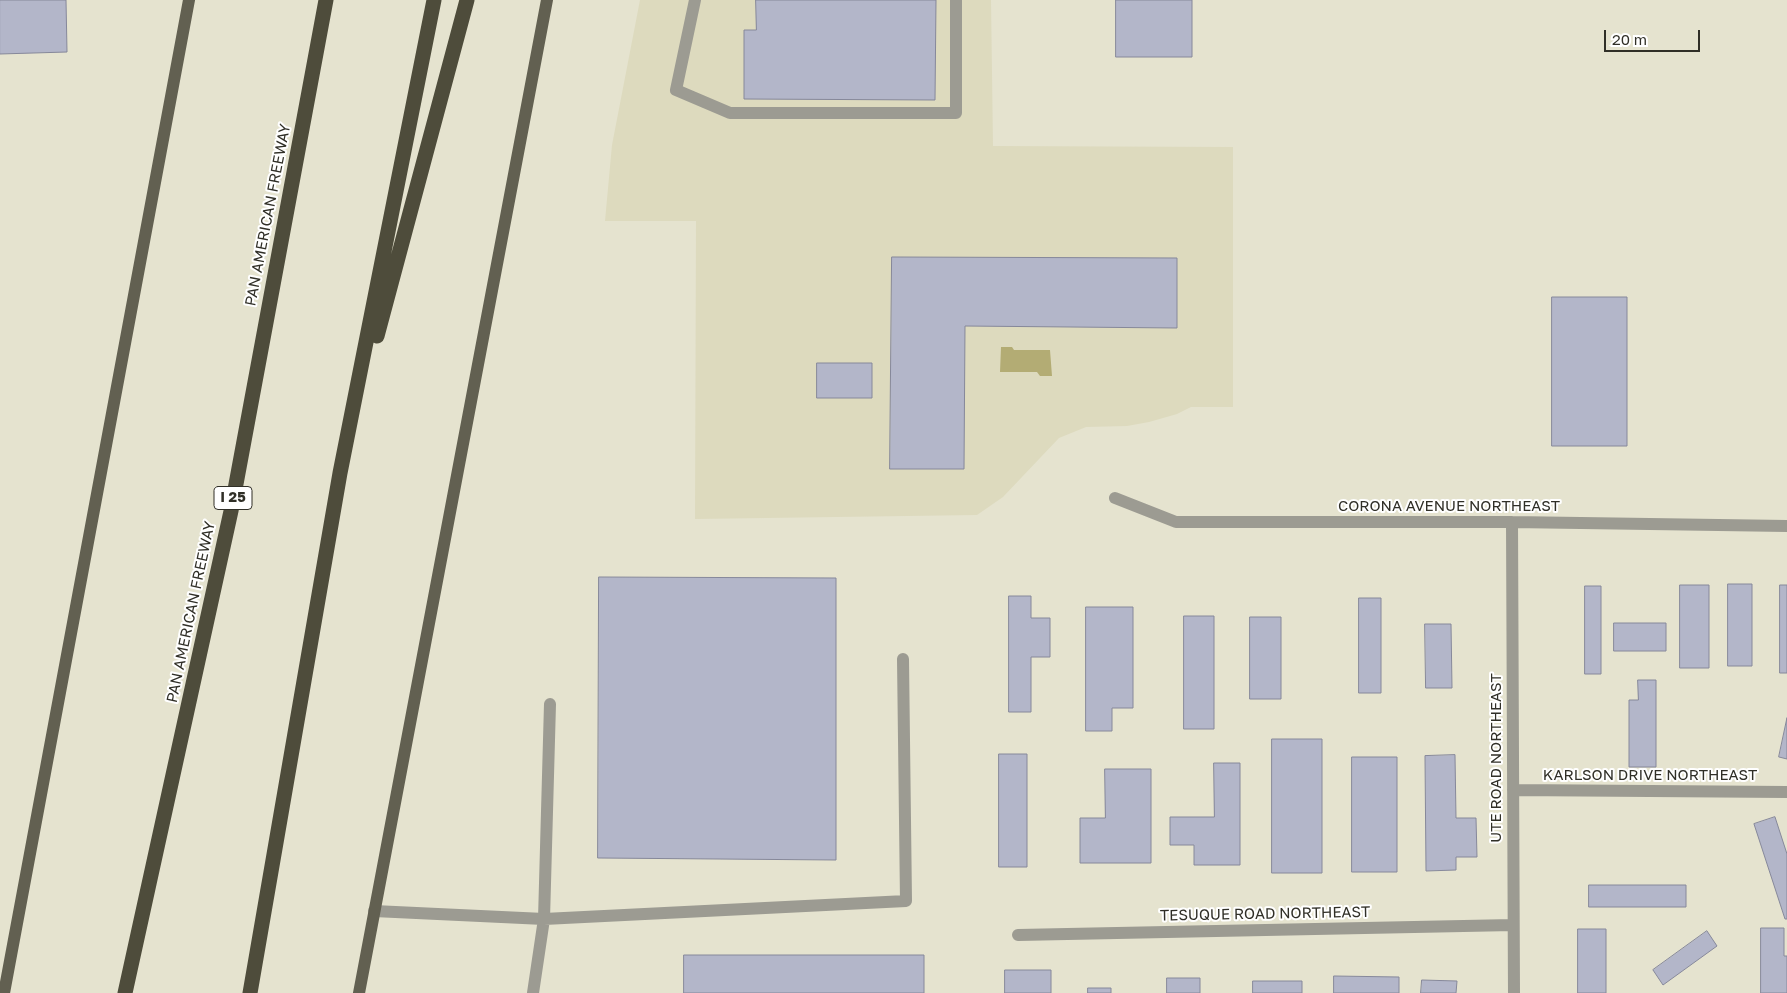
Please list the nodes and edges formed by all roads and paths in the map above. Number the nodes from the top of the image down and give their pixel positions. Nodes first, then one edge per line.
1 (189, 0) edge
2 (326, 0) edge
3 (434, 0) edge
4 (467, 0) edge
5 (547, 0) edge
6 (695, 0) edge
7 (956, 0) edge
8 (340, 472) junction
9 (1115, 498) dead end
10 (1512, 522) junction
11 (1787, 526) edge
12 (904, 659) dead end
13 (550, 704) dead end
14 (1513, 790) junction
15 (1787, 792) edge
16 (374, 911) junction
17 (544, 919) junction
18 (1513, 925) junction
19 (1018, 935) dead end
20 (4, 993) edge
21 (125, 993) edge
22 (250, 993) edge
23 (359, 993) edge
24 (533, 993) edge
25 (1514, 993) edge

1 - 20 main road
2 - 21 highway, PAN AMERICAN FREEWAY / I 25
3 - 8 highway
4 - 8 highway
5 - 16 main road
6 - 7 street
8 - 22 highway
9 - 10 street, CORONA AVENUE NORTHEAST
10 - 11 street, CORONA AVENUE NORTHEAST
10 - 14 street, UTE ROAD NORTHEAST
12 - 17 street
13 - 17 street
14 - 15 street, KARLSON DRIVE NORTHEAST
14 - 18 street, UTE ROAD NORTHEAST
16 - 17 street
16 - 23 main road
17 - 24 street
18 - 19 street, TESUQUE ROAD NORTHEAST
18 - 25 street, UTE ROAD NORTHEAST

